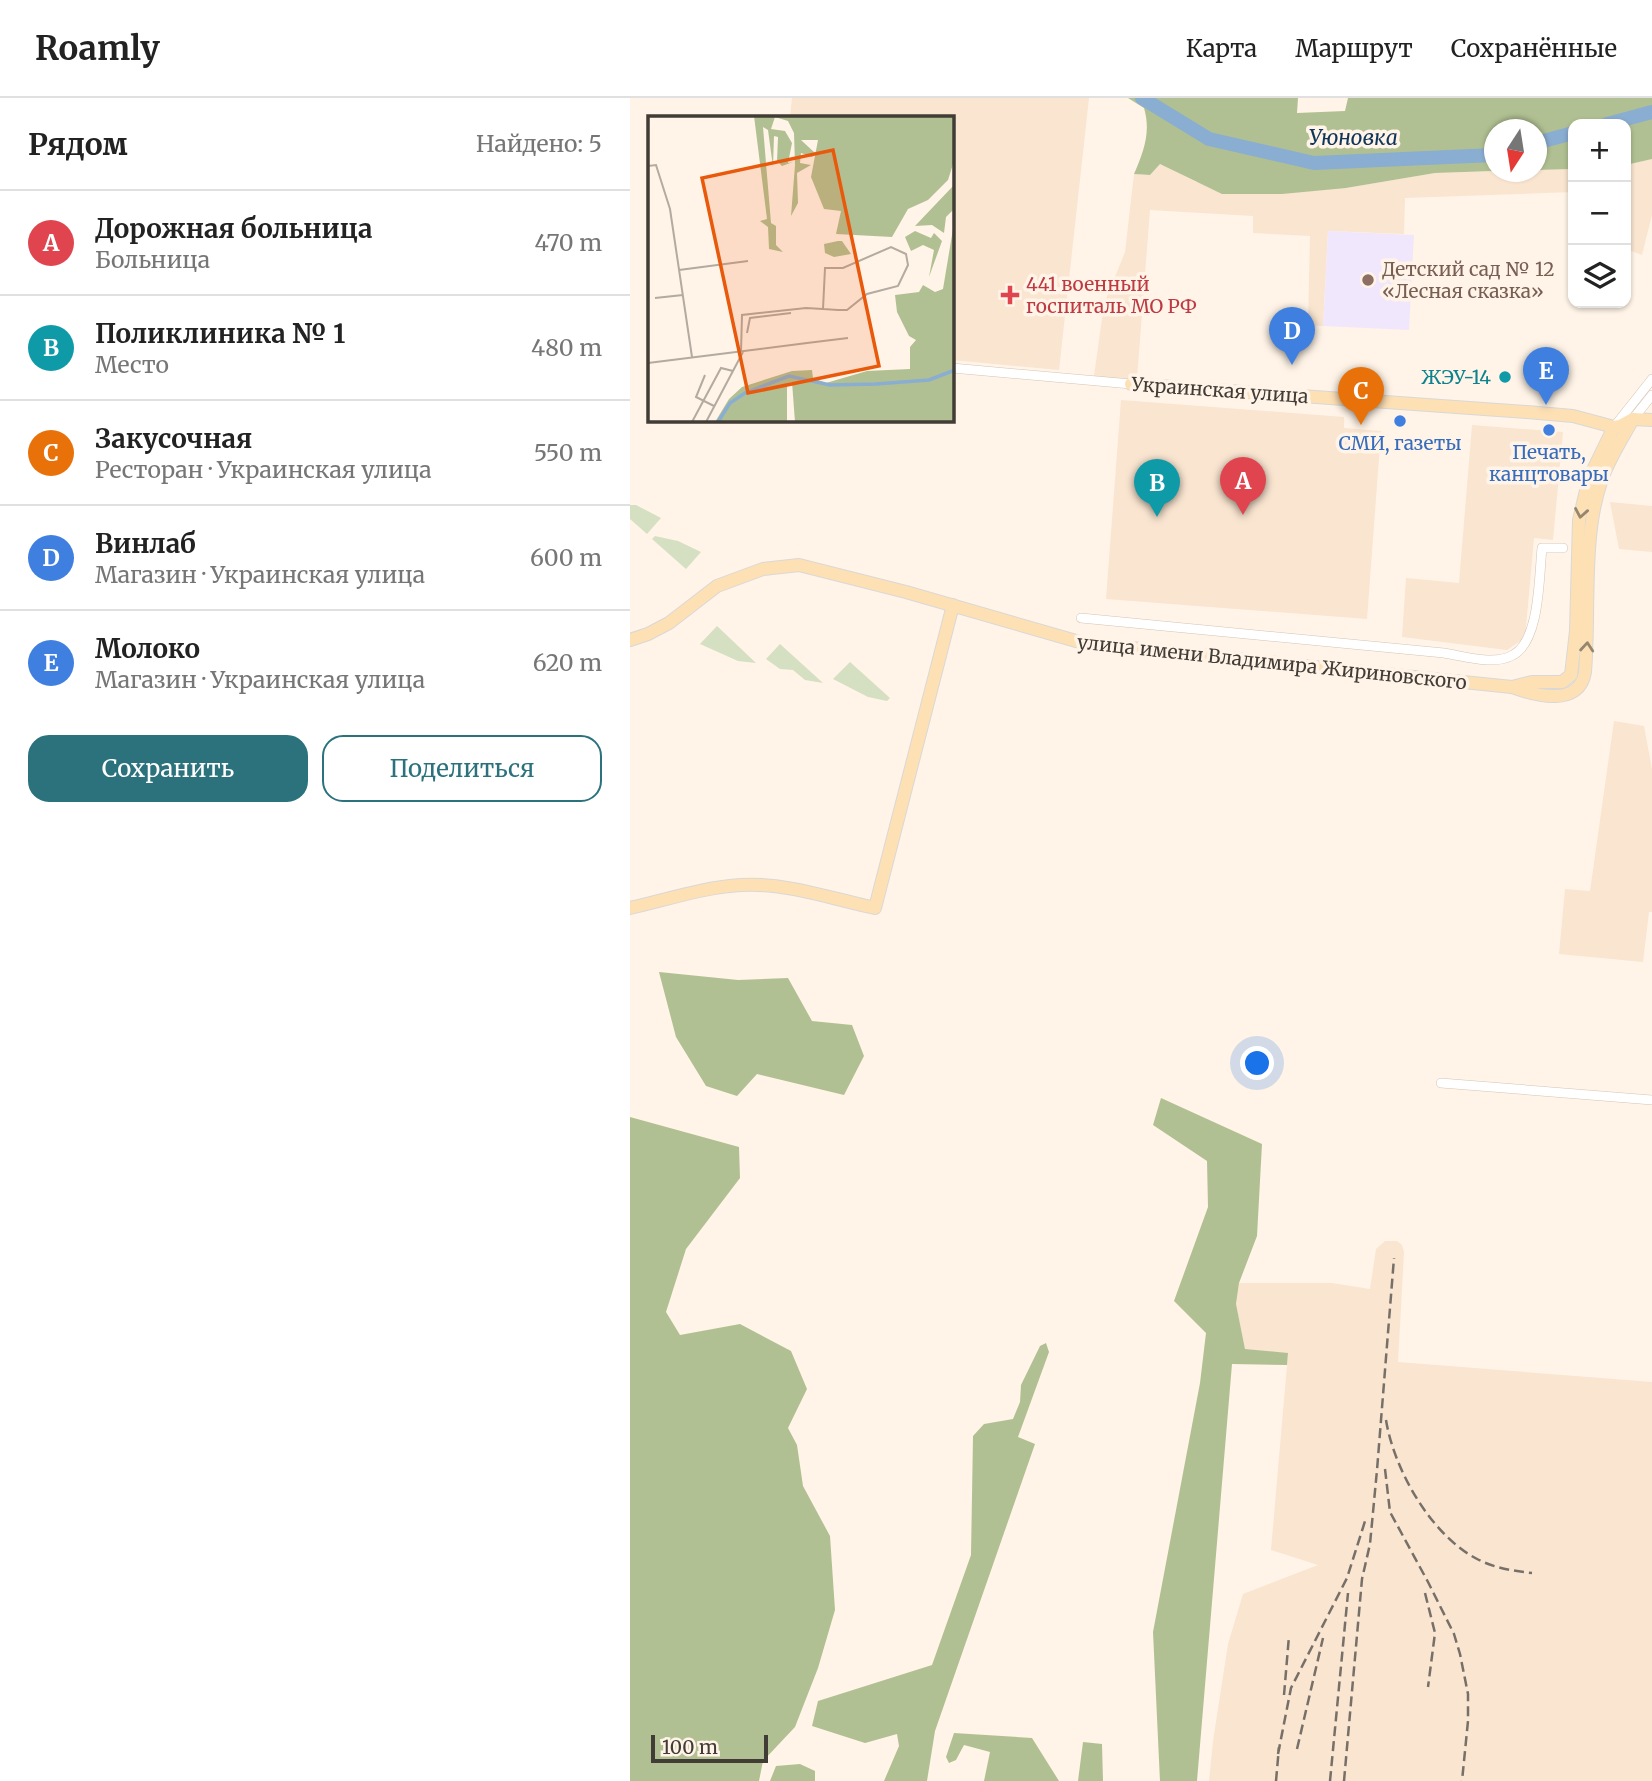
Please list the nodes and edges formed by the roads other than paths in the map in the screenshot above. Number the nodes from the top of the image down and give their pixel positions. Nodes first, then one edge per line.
1 (954, 368) edge
2 (1652, 379) edge
3 (1131, 384) joint
4 (1652, 395) edge
5 (1555, 415) junction
6 (1633, 419) junction
7 (1652, 420) edge
8 (1614, 427) junction
9 (1589, 478) junction
10 (1563, 548) dead end
11 (953, 605) junction
12 (1081, 618) dead end
13 (630, 640) edge
14 (1512, 687) junction
15 (630, 908) edge
16 (1441, 1083) dead end
17 (1652, 1100) edge

1 - 3 street, Украинская улица
2 - 8 street
3 - 5 main road, Украинская улица
4 - 6 street
5 - 8 main road, Украинская улица
5 - 9 street
6 - 7 main road
6 - 8 main road
14 -> 6 main road, улица имени Владимира Жириновского
8 - 9 main road, улица имени Владимира Жириновского
9 -> 14 main road, улица имени Владимира Жириновского
10 - 12 street
11 - 13 main road, улица имени Владимира Жириновского
11 - 14 main road, улица имени Владимира Жириновского
11 - 15 main road
16 - 17 street

